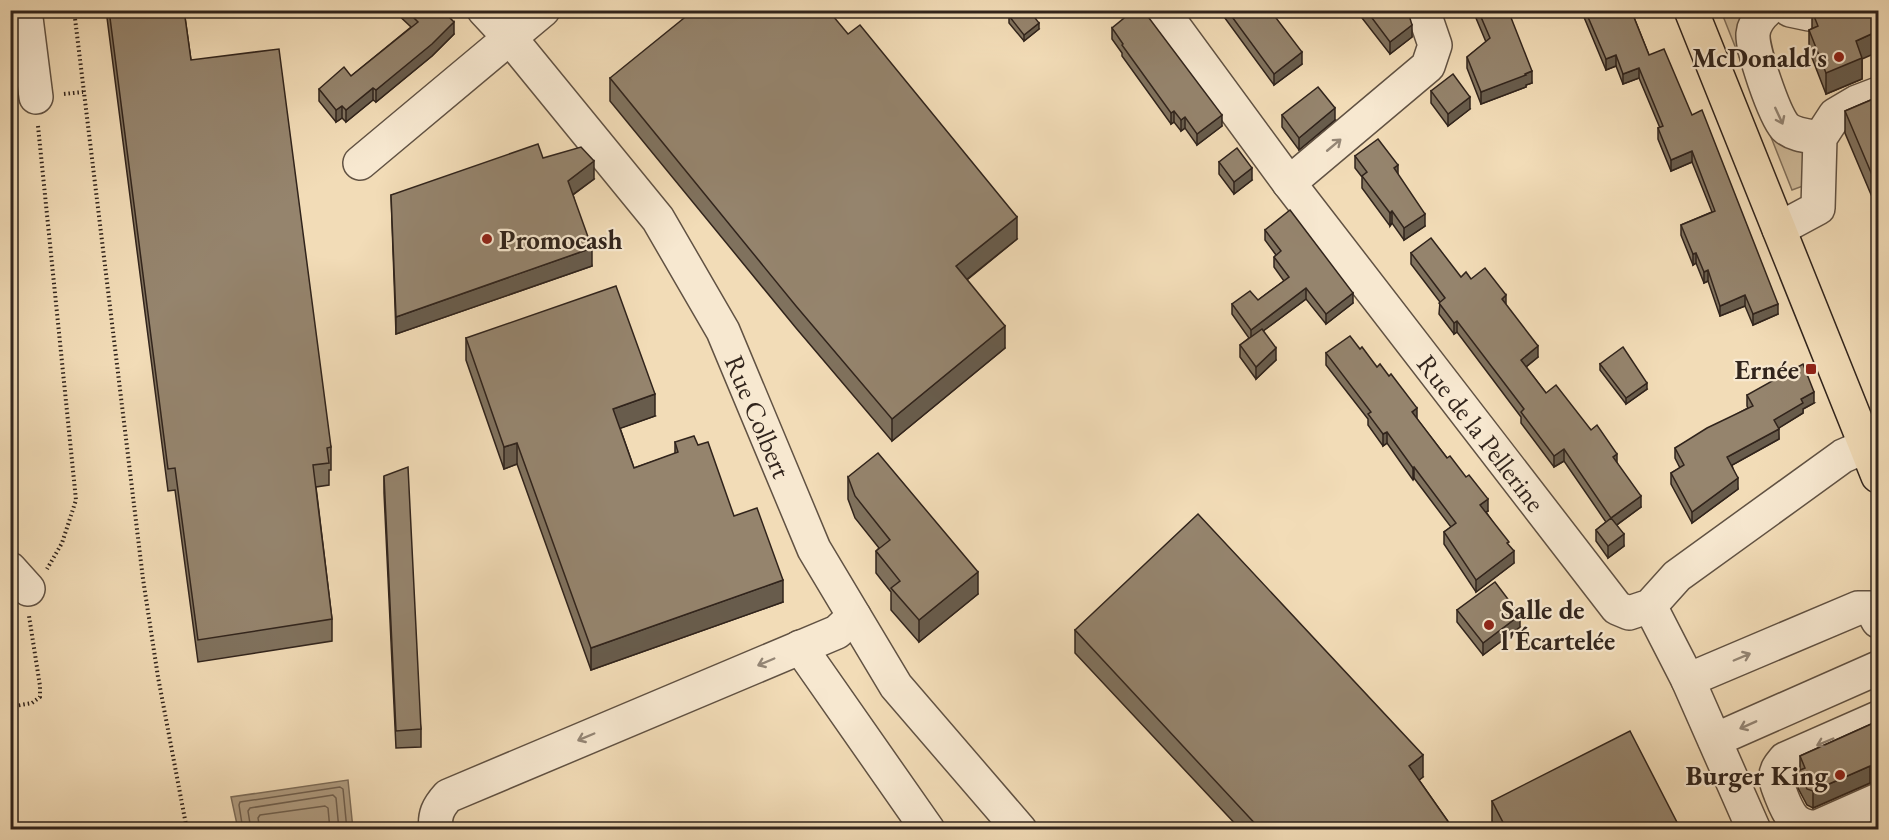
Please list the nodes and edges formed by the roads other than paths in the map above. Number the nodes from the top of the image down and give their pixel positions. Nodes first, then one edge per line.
1 (26, 10) edge
2 (483, 10) edge
3 (543, 10) edge
4 (1162, 10) edge
5 (1424, 10) edge
6 (1691, 10) edge
7 (1767, 10) edge
8 (1790, 10) edge
9 (1820, 10) edge
10 (510, 38) junction
11 (1878, 94) edge
12 (36, 98) road end
13 (1820, 138) junction
14 (360, 163) dead end
15 (1289, 183) junction
16 (1779, 229) junction
17 (1866, 446) junction
18 (1878, 476) edge
19 (1650, 606) junction
20 (854, 616) junction
21 (1878, 621) edge
22 (800, 647) junction
23 (1878, 668) edge
24 (1688, 680) junction
25 (1878, 718) edge
26 (1715, 740) junction
27 (1878, 800) edge
28 (1878, 815) edge
29 (436, 830) edge
30 (928, 830) edge
31 (1020, 830) edge
32 (1754, 830) edge
33 (1844, 830) edge

1 - 12 street
2 - 10 street, Rue Colbert
3 - 10 street
4 - 15 street, Rue de la Pellerine
15 -> 5 street
6 - 16 main road
7 -> 13 street
8 - 9 street
10 - 14 street
10 - 20 street, Rue Colbert
11 - 13 street
13 - 16 street
15 - 19 street, Rue de la Pellerine
16 - 17 main road
17 - 18 main road
17 - 19 street
19 - 24 street
20 - 22 street
20 - 31 street, Rue Colbert
24 -> 21 street
22 -> 29 street
22 - 30 street
23 -> 26 street
24 - 26 street
25 -> 27 street
26 - 32 street
28 - 33 street

